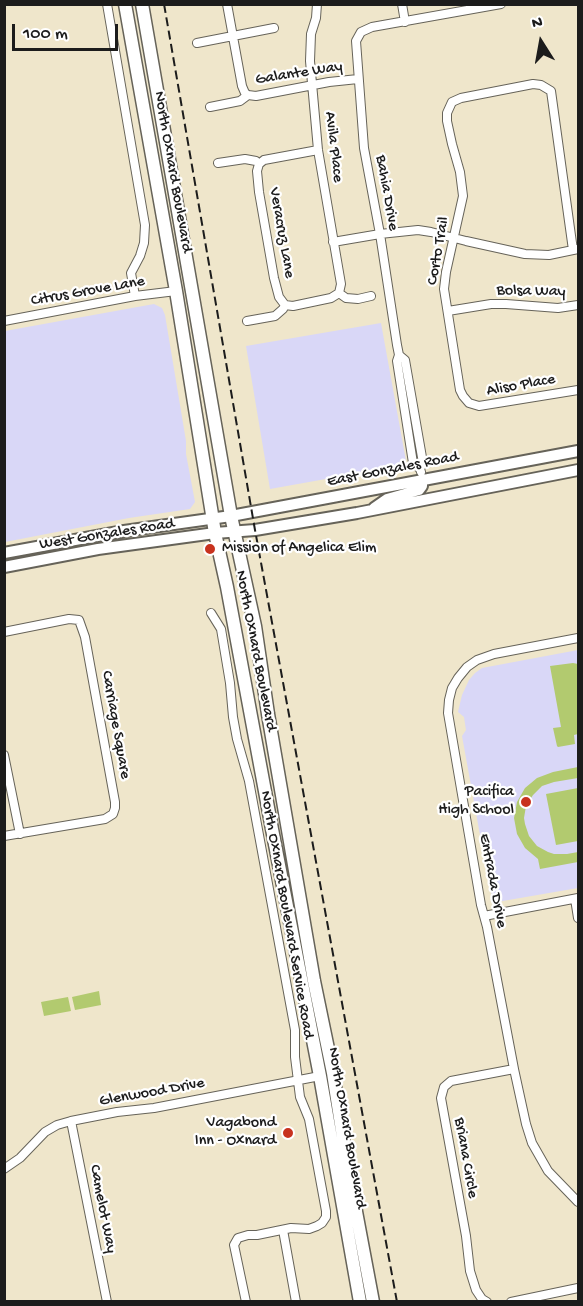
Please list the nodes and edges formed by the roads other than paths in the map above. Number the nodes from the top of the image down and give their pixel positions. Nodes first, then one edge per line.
1 (107, 4) edge
2 (125, 4) edge
3 (142, 4) edge
4 (227, 4) edge
5 (318, 4) edge
6 (402, 4) edge
7 (501, 4) edge
8 (405, 21) junction
9 (274, 28) dead end
10 (232, 36) junction
11 (197, 42) dead end
12 (358, 79) junction
13 (312, 85) junction
14 (248, 95) junction
15 (210, 107) dead end
16 (318, 150) junction
17 (219, 163) dead end
18 (259, 164) junction
19 (380, 234) junction
20 (454, 238) junction
21 (333, 242) junction
22 (576, 250) edge
23 (185, 253) junction
24 (176, 291) junction
25 (339, 293) junction
26 (135, 296) junction
27 (371, 296) dead end
28 (285, 304) junction
29 (579, 305) edge
30 (448, 311) junction
31 (196, 316) junction
32 (4, 321) edge
33 (247, 321) dead end
34 (399, 355) junction
35 (579, 390) edge
36 (402, 392) junction
37 (469, 403) joint
38 (418, 435) junction
39 (579, 452) edge
40 (579, 470) edge
41 (421, 474) junction
42 (371, 510) junction
43 (231, 516) junction
44 (213, 518) junction
45 (234, 532) junction
46 (215, 533) junction
47 (10, 552) edge
48 (18, 565) junction
49 (4, 567) edge
50 (211, 613) dead end
51 (4, 632) edge
52 (579, 638) edge
53 (253, 727) junction
54 (272, 737) junction
55 (4, 755) edge
56 (20, 834) junction
57 (4, 836) edge
58 (577, 899) edge
59 (484, 916) junction
60 (579, 918) edge
61 (324, 1030) junction
62 (514, 1069) junction
63 (320, 1076) junction
64 (298, 1080) junction
65 (336, 1096) junction
66 (71, 1121) junction
67 (4, 1169) edge
68 (579, 1202) edge
69 (283, 1230) junction
70 (579, 1288) edge
71 (107, 1302) edge
72 (246, 1302) edge
73 (296, 1302) edge
74 (360, 1302) edge
75 (372, 1302) edge
76 (487, 1302) edge
77 (512, 1302) edge

1 - 26 street
2 - 24 main road, North Oxnard Boulevard
3 - 23 main road, North Oxnard Boulevard
4 - 10 street
5 - 13 street, Avila Place
6 - 8 street
7 - 8 street
8 - 12 street, Bahia Drive
9 - 10 street
10 - 11 street
10 - 14 street
12 - 13 street, Galante Way
12 - 19 street, Bahia Drive
13 - 14 street, Galante Way
13 - 16 street, Avila Place
14 - 15 street, Galante Way
16 - 18 street
16 - 21 street, Avila Place
17 - 18 street
18 - 28 street, Veracruz Lane
19 - 20 street
19 - 21 street
19 - 34 street, Bahia Drive
20 - 22 street
20 - 22 street, Corto Trail
20 - 30 street, Corto Trail
21 - 25 street, Avila Place
23 - 24 main road
23 - 31 main road, North Oxnard Boulevard
24 - 26 street, Citrus Grove Lane
24 - 31 main road
24 - 44 main road, North Oxnard Boulevard
25 - 27 street
25 - 28 street
26 - 32 street, Citrus Grove Lane
28 - 33 street
29 - 30 street, Bolsa Way
30 - 37 street, Corto Trail
31 - 43 main road, North Oxnard Boulevard
34 - 36 street, Bahia Drive
34 - 38 street, Bahia Drive
35 - 37 street, Aliso Place
36 - 38 street
36 - 41 street, Bahia Drive
38 - 41 street, Bahia Drive
39 - 41 main road, East Gonzales Road
40 - 42 main road
41 - 42 main road
41 - 43 main road, East Gonzales Road
42 - 45 main road
43 - 44 main road, East Gonzales Road
43 - 45 main road, North Oxnard Boulevard
44 - 46 main road, North Oxnard Boulevard
44 - 47 main road, West Gonzales Road
45 - 46 main road
45 - 54 main road, North Oxnard Boulevard
46 - 48 main road, West Gonzales Road
46 - 53 main road, North Oxnard Boulevard
47 - 48 main road
48 - 49 main road, West Gonzales Road
50 - 64 street, North Oxnard Boulevard Service Road
51 - 56 street, Carriage Square
52 - 59 street, Entrada Drive
53 - 54 main road
53 - 63 main road, North Oxnard Boulevard
54 - 61 main road, North Oxnard Boulevard
55 - 56 street
56 - 57 street, Carriage Square
58 - 59 street
58 - 60 street
59 - 62 street, Entrada Drive
61 - 63 main road
61 - 65 main road, North Oxnard Boulevard
62 - 68 street, Entrada Drive
62 - 76 street, Briana Circle
63 - 64 street, Glenwood Drive
63 - 65 main road
63 - 74 main road, North Oxnard Boulevard
64 - 66 street, Glenwood Drive
64 - 69 street, North Oxnard Boulevard Service Road
65 - 75 main road, North Oxnard Boulevard
66 - 67 street, Glenwood Drive
66 - 71 street, Camelot Way
69 - 72 street
69 - 73 street
70 - 77 street

